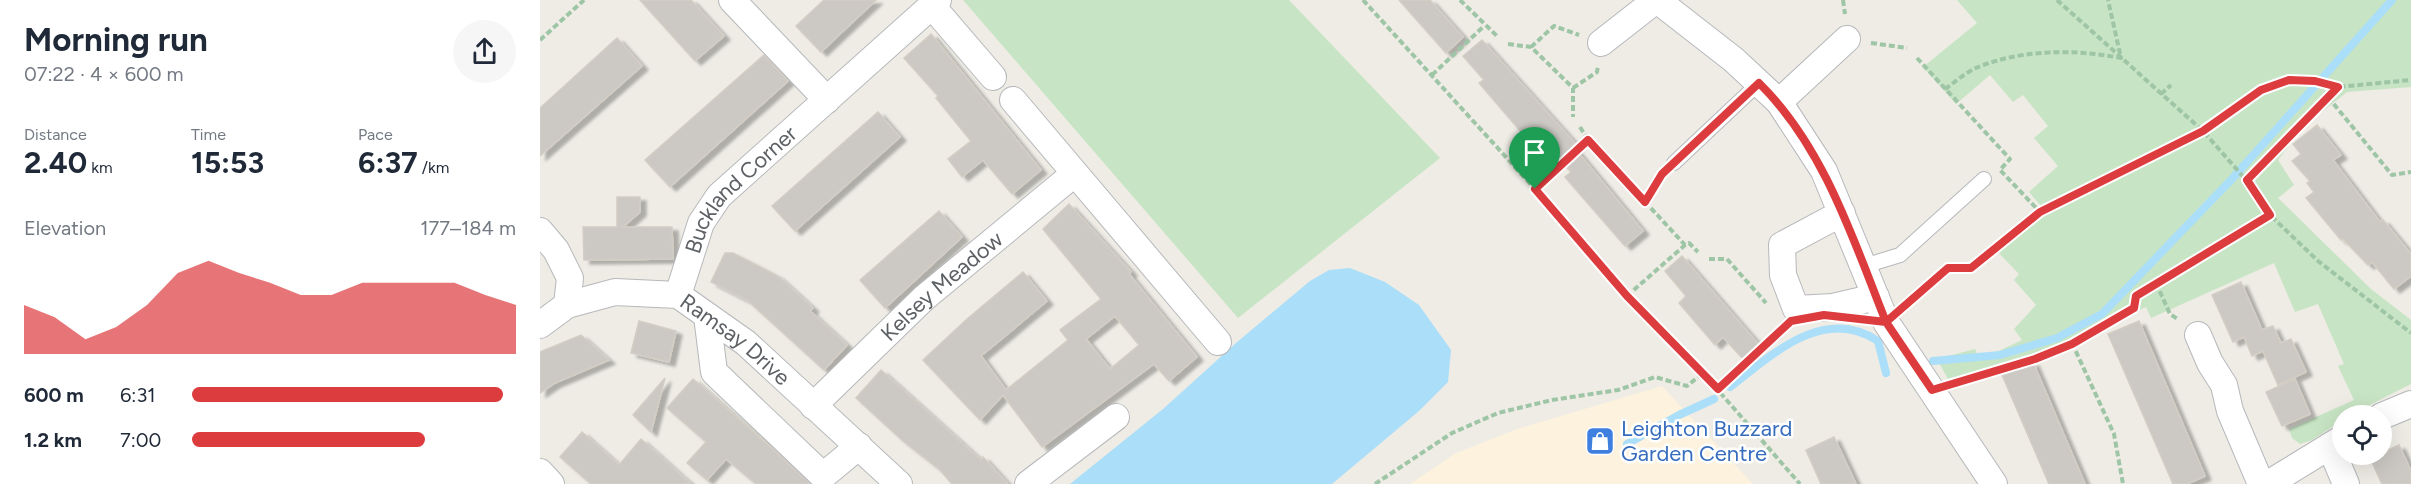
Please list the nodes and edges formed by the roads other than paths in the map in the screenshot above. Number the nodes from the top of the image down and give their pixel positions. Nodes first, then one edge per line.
1 (732, 0) edge
2 (1656, 0) edge
3 (935, 3) edge
4 (1847, 39) dead end
5 (1601, 43) dead end
6 (993, 77) dead end
7 (1759, 83) junction
8 (827, 100) junction
9 (1013, 100) dead end
10 (1779, 102) junction
11 (1674, 163) road end
12 (1074, 174) junction
13 (1984, 179) dead end
14 (1842, 213) junction
15 (540, 231) edge
16 (1864, 266) junction
17 (678, 295) junction
18 (1876, 297) junction
19 (567, 305) junction
20 (707, 316) junction
21 (540, 325) edge
22 (2198, 334) road end
23 (1218, 342) dead end
24 (2411, 404) edge
25 (813, 406) junction
26 (2392, 412) edge
27 (1116, 417) dead end
28 (2332, 444) edge
29 (859, 446) junction
30 (2341, 465) edge
31 (540, 472) edge
32 (551, 484) edge
33 (899, 484) edge
34 (1028, 484) edge
35 (1994, 484) edge
36 (2261, 484) edge
37 (2268, 484) edge
38 (2346, 484) edge

1 - 8 street
2 - 5 street
2 - 7 street
3 - 6 street
3 - 8 street, Buckland Corner
4 - 10 street
7 - 10 street
7 - 11 lane
8 - 17 street, Buckland Corner
9 - 12 street
10 - 14 street
12 - 23 street
12 - 25 street, Kelsey Meadow
13 - 16 lane
14 - 16 street
14 - 18 street
15 - 19 street
16 - 18 street
17 - 19 street, Ramsay Drive
17 - 20 street, Ramsay Drive
18 - 35 street
19 - 21 street, Ramsay Drive
20 - 25 street, Ramsay Drive
20 - 29 street
22 - 36 street
24 - 26 street
25 - 29 street, Ramsay Drive
27 - 34 street
28 - 37 street
29 - 33 street, Ramsay Drive
30 - 38 street
31 - 32 street

